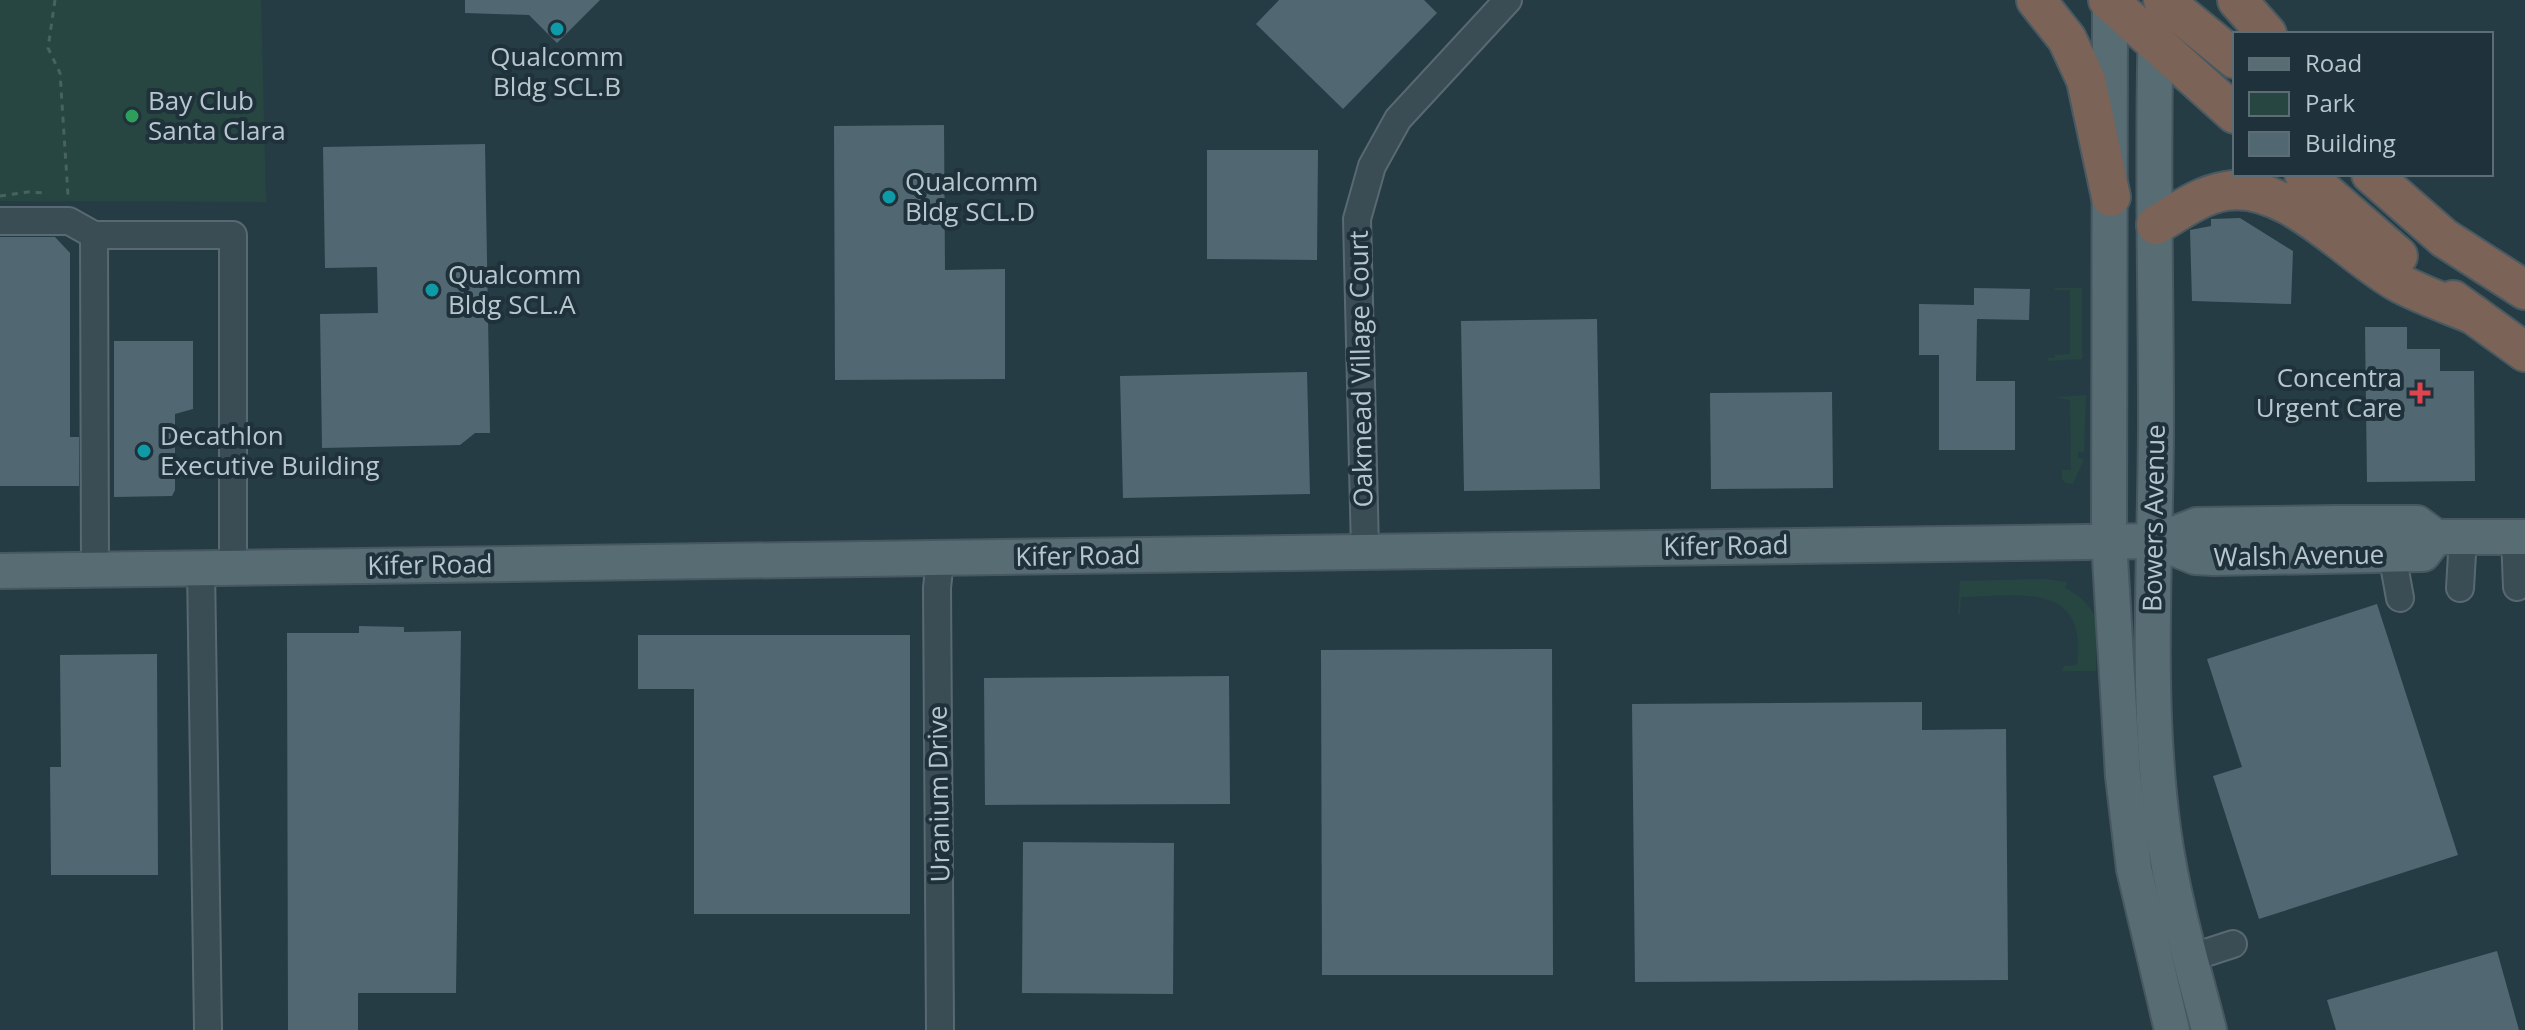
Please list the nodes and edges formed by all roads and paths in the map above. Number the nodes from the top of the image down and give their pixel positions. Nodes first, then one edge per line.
1 (55, 0) edge
2 (2036, 0) edge
3 (2109, 0) edge
4 (2156, 0) edge
5 (2163, 0) edge
6 (2237, 0) edge
7 (1496, 3) edge
8 (2265, 32) edge
9 (2155, 44) junction
10 (2233, 57) edge
11 (2233, 112) edge
12 (2306, 176) edge
13 (2373, 176) edge
14 (45, 193) dead end
15 (64, 195) dead end
16 (0, 196) edge
17 (2111, 197) junction
18 (0, 221) edge
19 (2156, 225) junction
20 (94, 235) junction
21 (2525, 290) edge
22 (2474, 315) junction
23 (2525, 352) edge
24 (2450, 537) junction
25 (2520, 537) edge
26 (2109, 541) junction
27 (2156, 541) junction
28 (1365, 550) junction
29 (2392, 554) junction
30 (940, 559) junction
31 (217, 568) junction
32 (95, 570) junction
33 (0, 571) edge
34 (2517, 587) dead end
35 (2460, 588) dead end
36 (2400, 598) dead end
37 (2233, 944) dead end
38 (2190, 958) junction
39 (208, 1030) edge
40 (940, 1030) edge
41 (2172, 1030) edge
42 (2209, 1030) edge

1 - 15 path
2 - 17 highway
3 - 9 highway
3 - 17 main road, Bowers Avenue
4 - 9 main road, Bowers Avenue
5 - 10 highway
6 - 8 highway
7 - 28 street, Oakmead Village Court
9 - 11 highway
9 - 19 main road, Bowers Avenue
12 - 22 highway
13 - 21 highway
14 - 16 path
17 - 26 main road, Bowers Avenue
18 - 20 street
19 - 22 highway
19 - 27 main road, Bowers Avenue
20 - 31 street
20 - 32 street
22 - 23 highway
24 - 25 main road, Walsh Avenue
24 - 27 main road, Walsh Avenue
24 - 29 main road, Walsh Avenue
24 - 35 street
25 - 34 street
26 - 27 main road, Kifer Road
26 - 28 main road, Kifer Road
26 - 41 main road, Bowers Avenue
27 - 29 main road, Walsh Avenue
27 - 38 main road, Bowers Avenue
28 - 30 main road, Kifer Road
29 - 36 street
30 - 31 main road, Kifer Road
30 - 40 street, Uranium Drive
31 - 32 main road, Kifer Road
31 - 39 street
32 - 33 main road, Kifer Road
37 - 38 street
38 - 42 main road, Bowers Avenue

